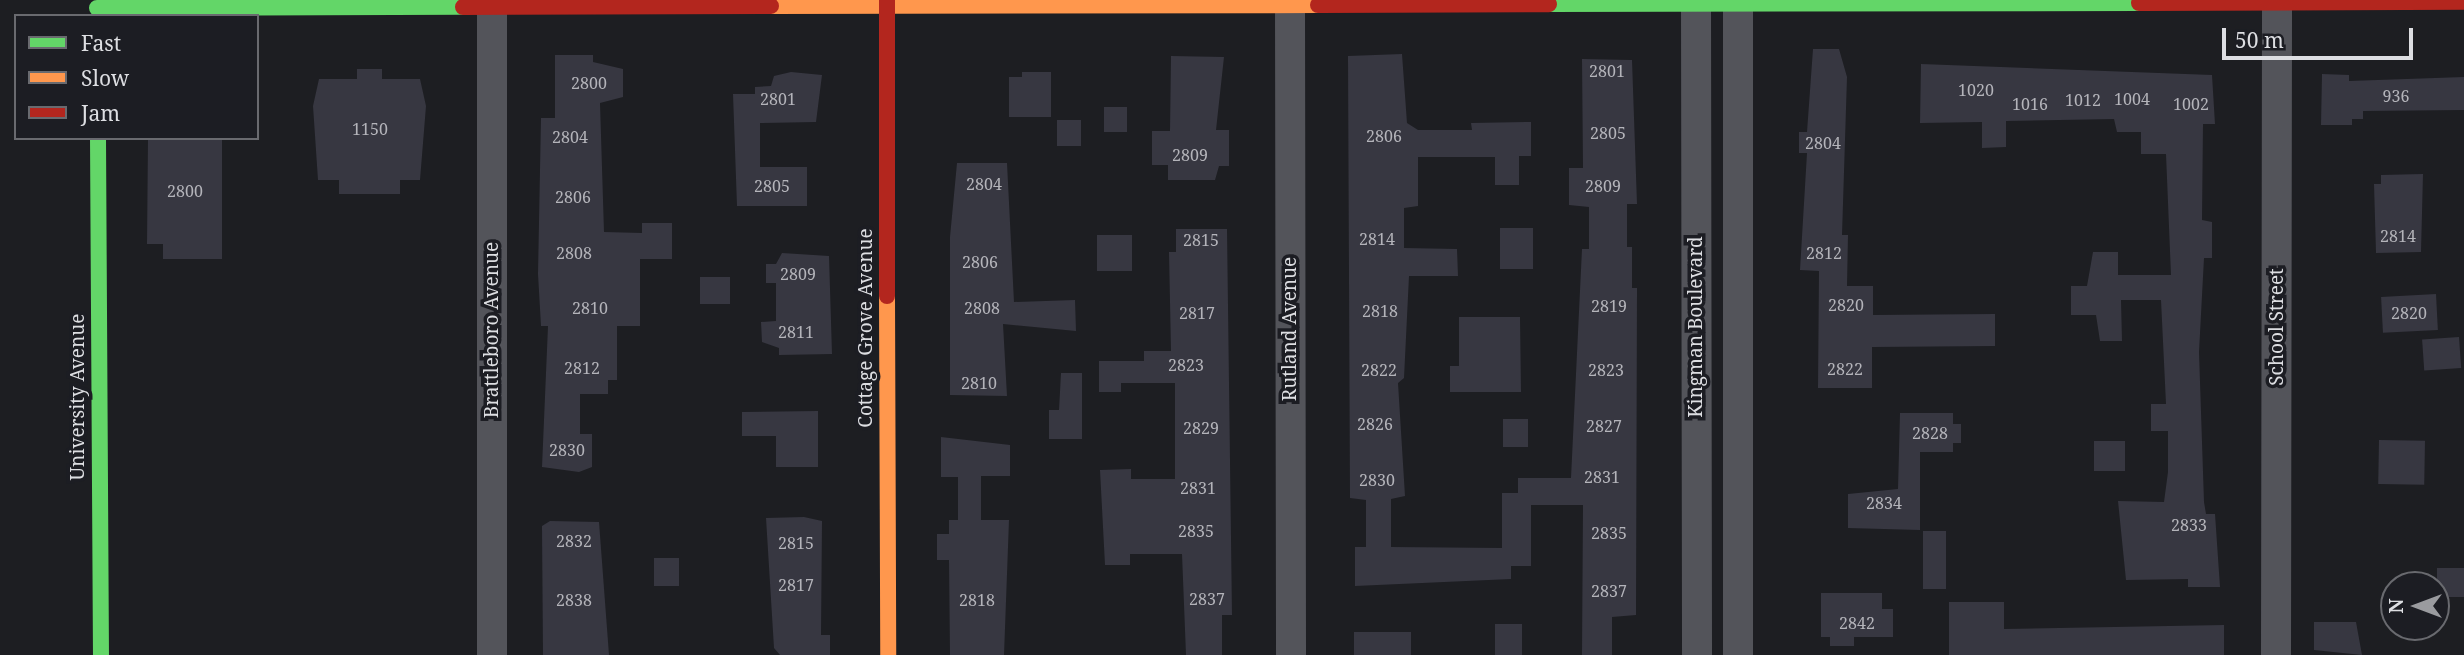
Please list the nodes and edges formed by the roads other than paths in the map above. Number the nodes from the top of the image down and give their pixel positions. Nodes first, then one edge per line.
1 (1696, 1) edge
2 (1738, 1) edge
3 (2277, 1) edge
4 (2464, 2) edge
5 (887, 3) edge
6 (1290, 3) junction
7 (492, 5) junction
8 (97, 8) edge
9 (97, 140) edge
10 (101, 655) edge
11 (492, 655) edge
12 (888, 655) edge
13 (1291, 655) edge
14 (1697, 655) edge
15 (1738, 655) edge
16 (2276, 655) edge

1 - 2 street
1 - 6 street
1 - 14 street, Kingman Boulevard
2 - 3 street
2 - 15 street
3 - 4 street
3 - 16 street, School Street
5 - 6 street
5 - 7 street
5 - 12 street, Cottage Grove Avenue
6 - 13 street, Rutland Avenue
7 - 8 street
7 - 11 street, Brattleboro Avenue
9 - 10 street, University Avenue

